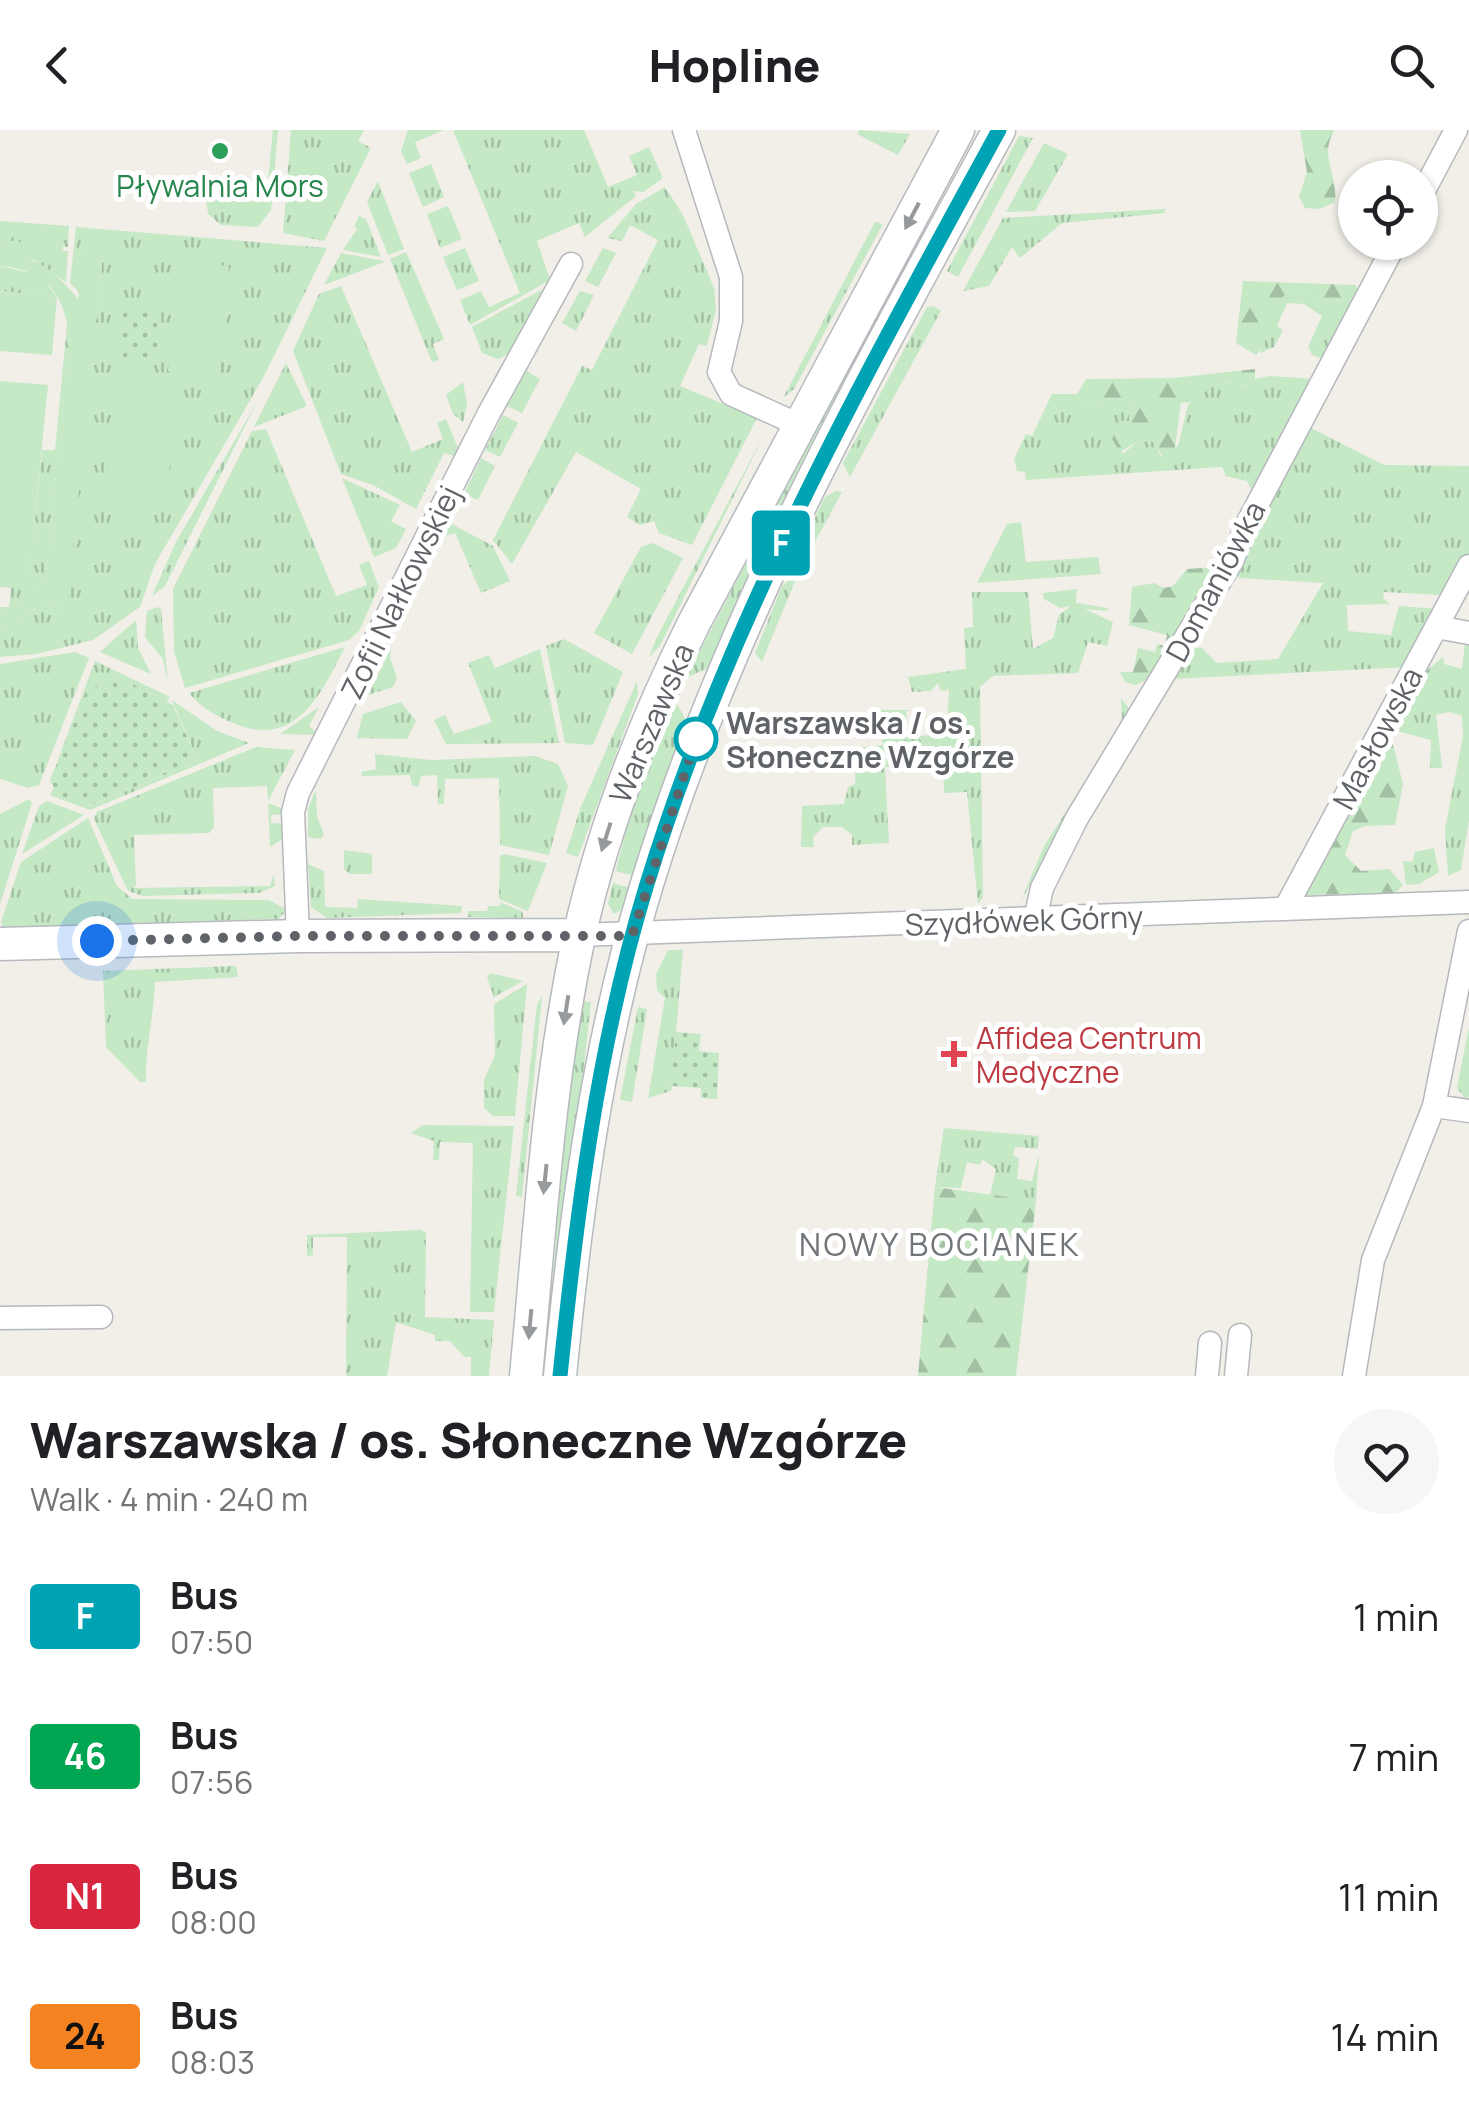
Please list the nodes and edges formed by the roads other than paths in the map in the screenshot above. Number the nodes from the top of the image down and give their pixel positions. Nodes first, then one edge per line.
1 (684, 130) edge
2 (958, 130) edge
3 (1000, 130) edge
4 (1456, 130) edge
5 (1438, 164) edge
6 (1386, 260) edge
7 (571, 264) dead end
8 (799, 425) junction
9 (1469, 566) edge
10 (1436, 627) junction
11 (1469, 633) edge
12 (1469, 902) edge
13 (1285, 909) junction
14 (1035, 919) junction
15 (1469, 931) edge
16 (579, 935) junction
17 (298, 936) junction
18 (632, 936) junction
19 (0, 944) edge
20 (1434, 1106) junction
21 (1469, 1111) edge
22 (0, 1318) edge
23 (101, 1318) dead end
24 (1240, 1335) dead end
25 (1210, 1343) dead end
26 (526, 1376) edge
27 (560, 1376) edge
28 (1207, 1376) edge
29 (1236, 1376) edge
30 (1354, 1376) edge

1 - 8 street
2 -> 8 main road, Warszawska
3 - 18 main road, Warszawska
4 - 5 street
6 - 14 street, Domaniówka
7 - 17 street, Zofii Nałkowskiej
8 -> 16 main road, Warszawska
9 - 10 street, Masłowska
10 - 11 street
10 - 13 street, Masłowska
12 - 13 street, Szydłówek Górny
13 - 14 street, Szydłówek Górny
14 - 18 street, Szydłówek Górny
15 - 20 street
16 - 17 main road
16 - 18 street, Szydłówek Górny
16 -> 26 main road, Warszawska
17 - 19 main road
18 - 27 main road, Warszawska
20 - 21 street
20 - 30 street
22 - 23 street
24 - 29 street
25 - 28 street

